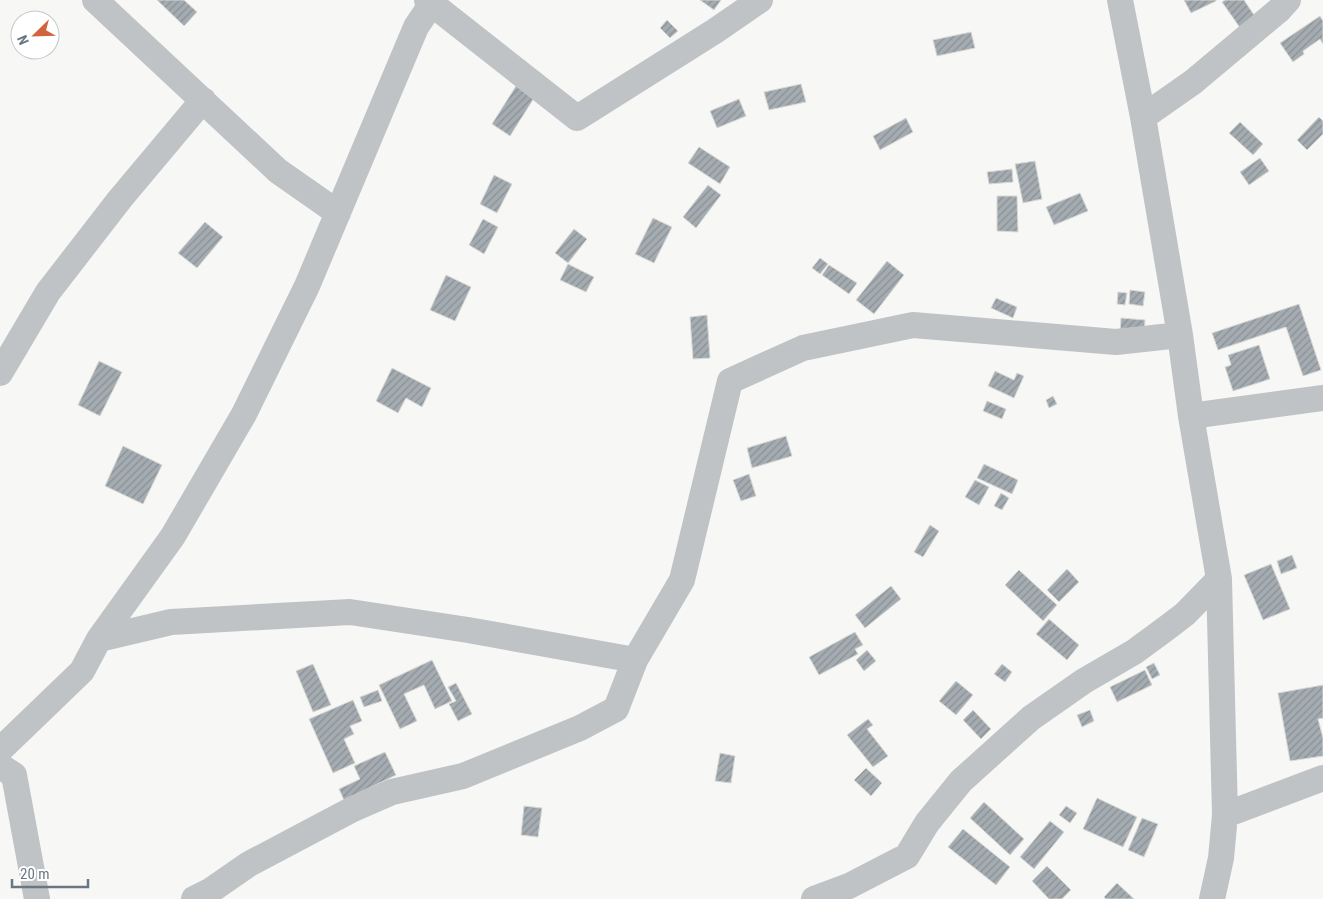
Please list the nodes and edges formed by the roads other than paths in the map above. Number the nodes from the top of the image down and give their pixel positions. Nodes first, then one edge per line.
1 (95, 0) edge
2 (760, 0) edge
3 (1120, 0) edge
4 (1288, 0) edge
5 (431, 1) edge
6 (203, 100) junction
7 (1143, 117) junction
8 (338, 213) junction
9 (1180, 335) junction
10 (0, 373) edge
11 (1323, 398) edge
12 (1191, 416) junction
13 (1219, 579) junction
14 (99, 639) junction
15 (634, 660) junction
16 (0, 750) edge
17 (0, 766) edge
18 (1323, 778) edge
19 (1224, 815) junction
20 (37, 899) edge
21 (194, 899) edge
22 (814, 899) edge
23 (1212, 899) edge

1 - 6 street
2 - 5 street
3 - 7 street
4 - 7 street
5 - 8 street
6 - 8 street
6 - 10 street
7 - 9 street
8 - 14 street
9 - 12 street
9 - 15 street
11 - 12 street
12 - 13 street
13 - 19 street
13 - 22 street
14 - 15 street
14 - 16 street
15 - 21 street
17 - 20 street
18 - 19 street
19 - 23 street

